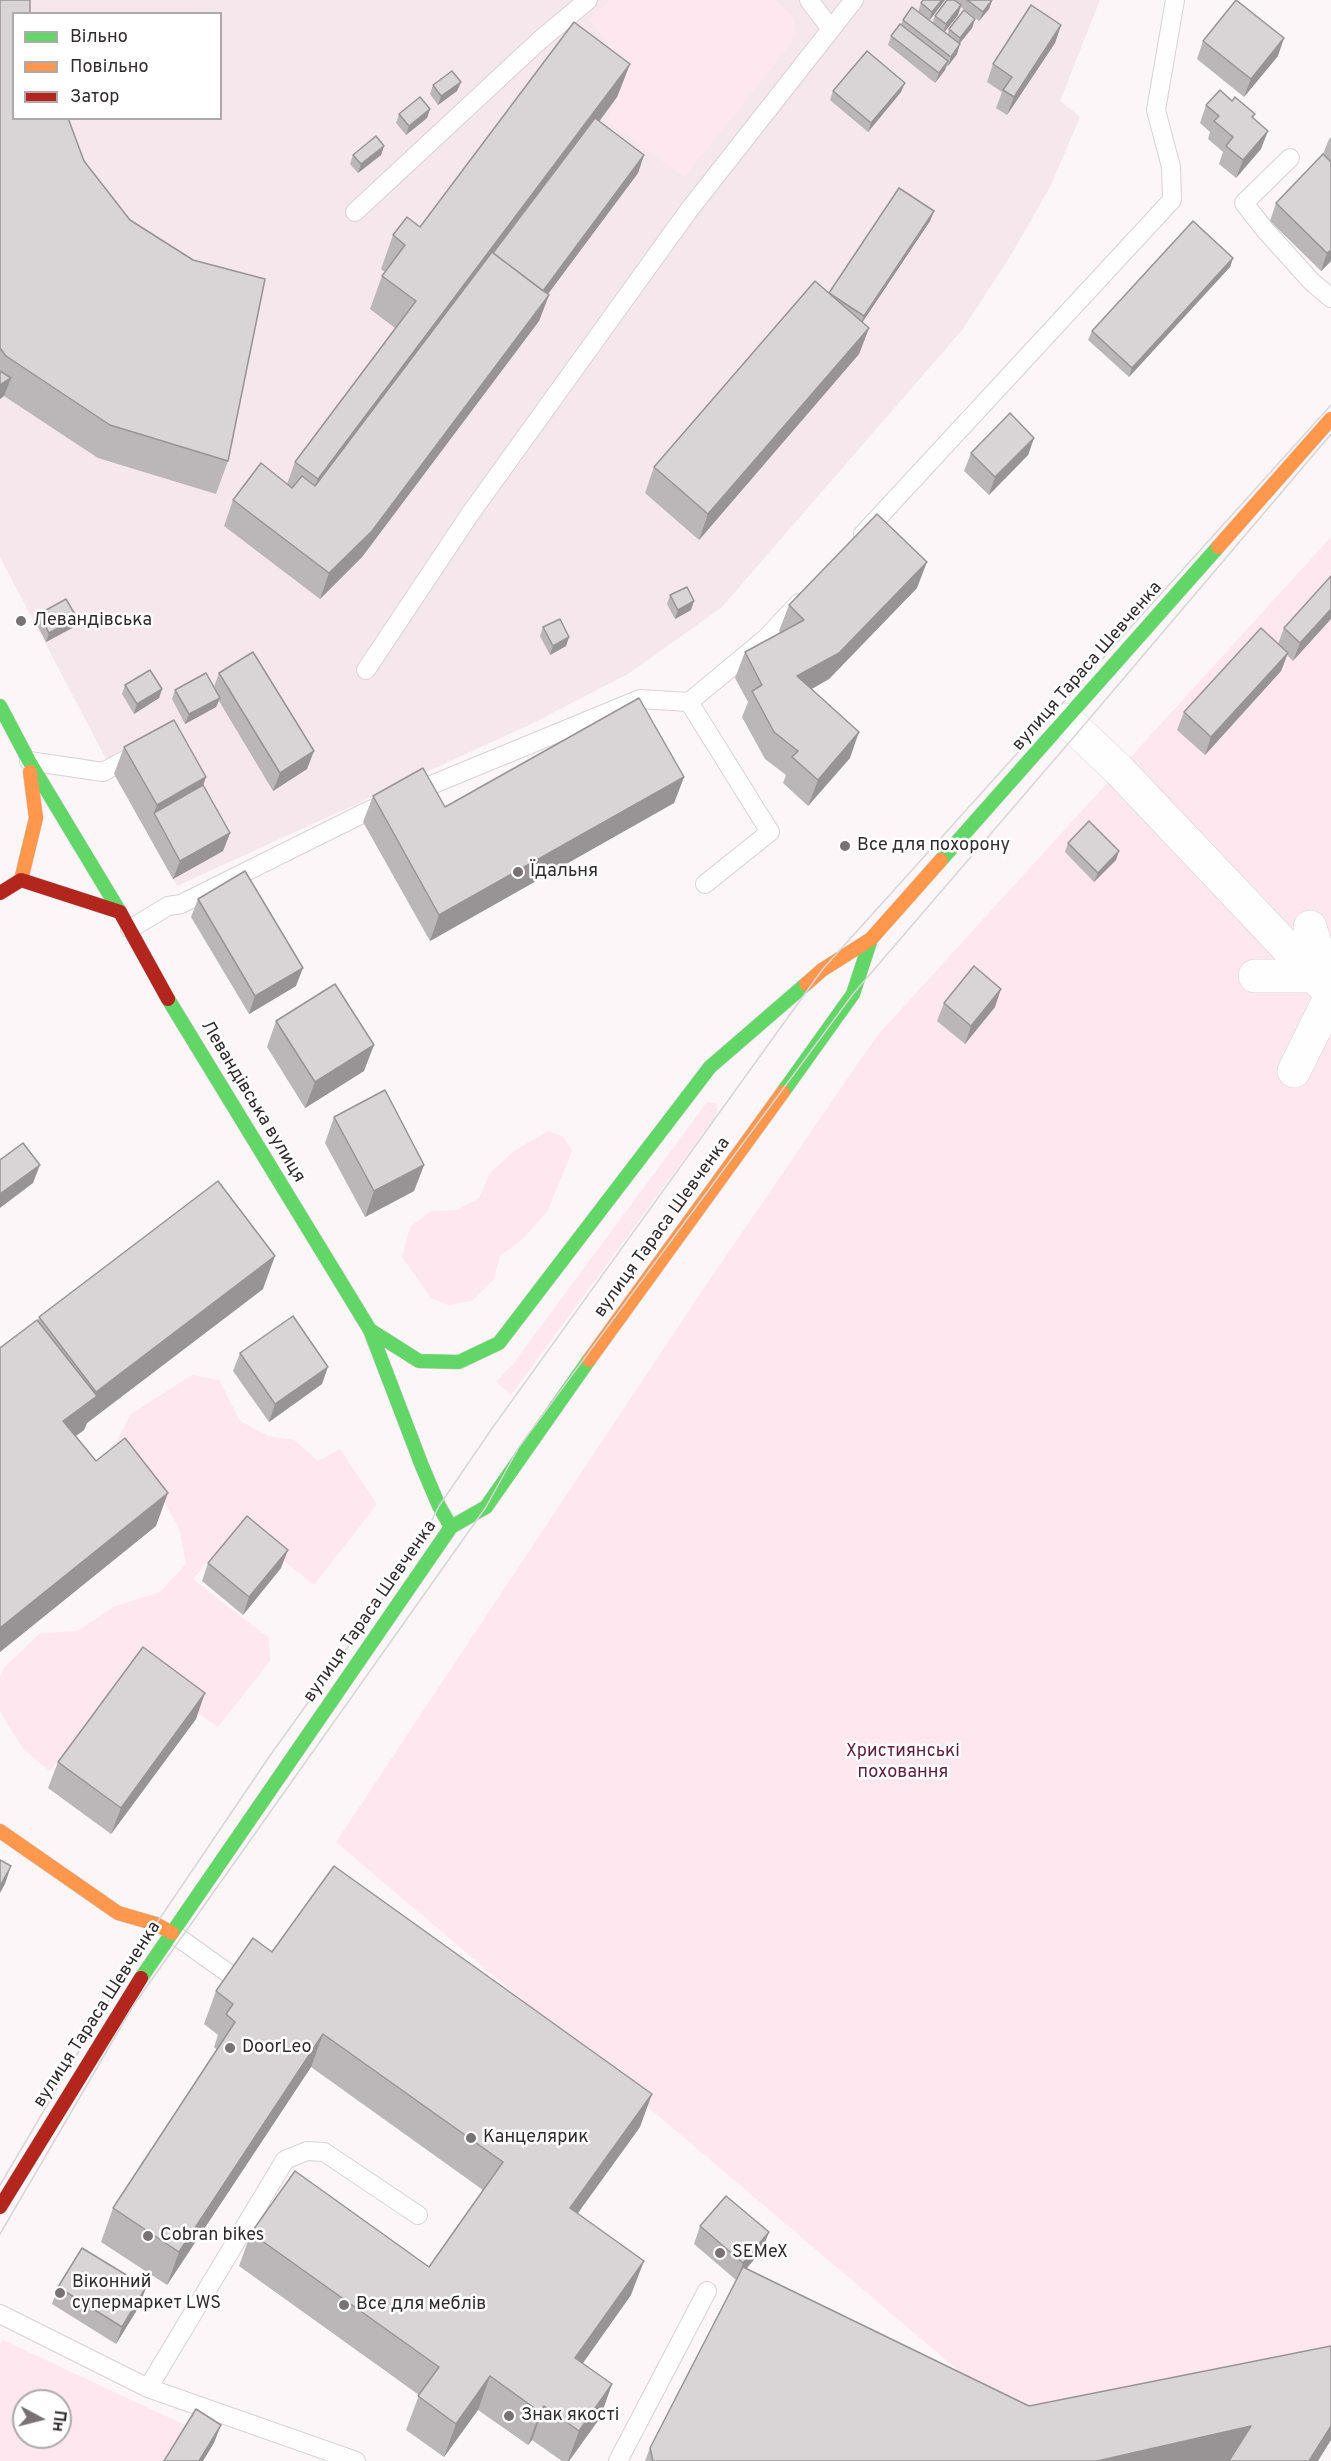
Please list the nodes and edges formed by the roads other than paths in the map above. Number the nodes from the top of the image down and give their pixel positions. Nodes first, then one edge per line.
1 (588, 0) edge
2 (809, 0) edge
3 (854, 0) edge
4 (1175, 0) edge
5 (831, 29) junction
6 (1290, 158) dead end
7 (355, 212) dead end
8 (1331, 298) edge
9 (1331, 418) edge
10 (855, 543) edge
11 (814, 586) edge
12 (366, 670) dead end
13 (689, 702) junction
14 (0, 706) edge
15 (1066, 720) junction
16 (152, 745) edge
17 (29, 761) junction
18 (21, 880) junction
19 (705, 884) dead end
20 (0, 893) edge
21 (120, 912) junction
22 (1310, 927) dead end
23 (130, 929) junction
24 (871, 939) junction
25 (1255, 976) dead end
26 (1327, 985) edge
27 (1294, 1071) dead end
28 (370, 1330) junction
29 (451, 1527) junction
30 (0, 1832) edge
31 (172, 1933) junction
32 (228, 1973) edge
33 (0, 2207) edge
34 (418, 2216) dead end
35 (707, 2291) dead end
36 (0, 2314) edge
37 (148, 2388) junction
38 (304, 2442) junction
39 (328, 2461) edge
40 (356, 2461) edge
41 (618, 2461) edge

1 - 7 lane
2 - 5 lane
3 - 5 lane
4 - 10 lane
5 - 12 lane
6 - 8 lane
9 - 15 main road, вулиця Тараса Шевченка
11 - 13 lane
13 - 19 lane
13 - 23 lane
14 - 17 main road, Левандівська вулиця
15 - 24 main road, вулиця Тараса Шевченка
15 - 26 street
16 - 17 lane
17 - 18 main road
17 - 21 main road, Левандівська вулиця
18 - 20 main road
18 - 21 main road
21 - 23 main road, Левандівська вулиця
22 - 26 street
23 - 28 main road, Левандівська вулиця
24 - 28 main road, вулиця Тараса Шевченка
24 - 29 main road, вулиця Тараса Шевченка
25 - 26 street
26 - 27 street
28 - 29 main road, Левандівська вулиця
29 - 31 main road, вулиця Тараса Шевченка
30 - 31 main road
31 - 32 lane
31 - 33 main road, вулиця Тараса Шевченка
34 - 37 lane
35 - 41 lane
36 - 37 lane
37 - 38 lane
38 - 39 lane
38 - 40 lane

